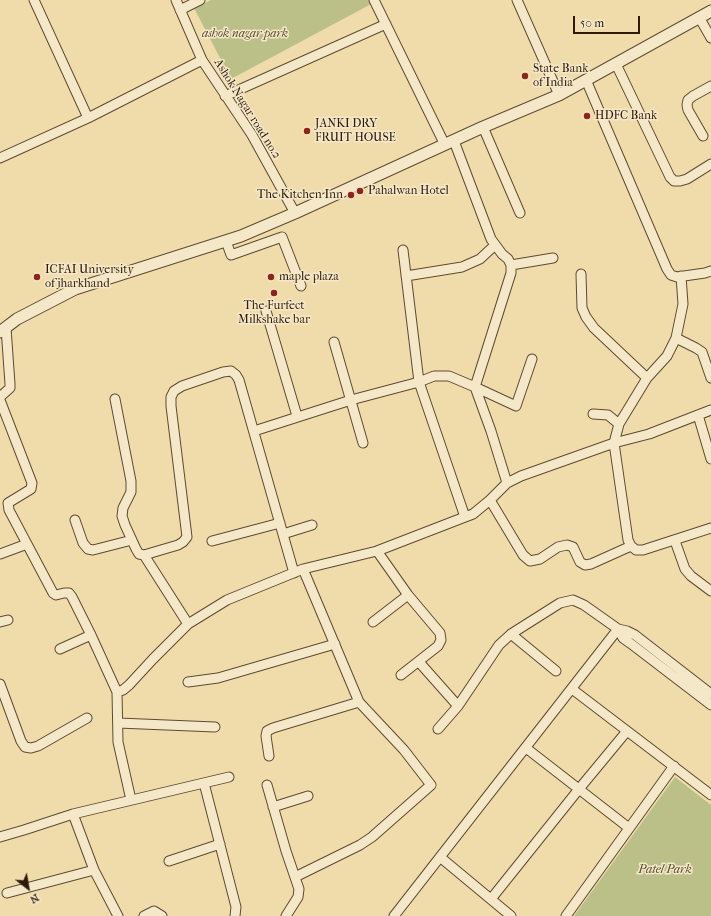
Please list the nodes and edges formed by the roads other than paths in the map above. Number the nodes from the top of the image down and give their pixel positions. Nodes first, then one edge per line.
1 (34, 0) edge
2 (176, 0) edge
3 (200, 0) edge
4 (374, 0) edge
5 (517, 0) edge
6 (180, 10) junction
7 (711, 11) edge
8 (699, 17) junction
9 (386, 24) junction
10 (711, 38) edge
11 (202, 60) junction
12 (616, 64) junction
13 (586, 80) junction
14 (711, 86) edge
15 (559, 95) junction
16 (225, 96) junction
17 (88, 118) junction
18 (483, 127) junction
19 (702, 136) dead end
20 (449, 143) junction
21 (0, 158) edge
22 (711, 164) edge
23 (295, 213) junction
24 (520, 213) dead end
25 (226, 241) junction
26 (495, 245) junction
27 (403, 250) dead end
28 (554, 258) dead end
29 (511, 265) junction
30 (711, 271) edge
31 (581, 274) dead end
32 (406, 276) junction
33 (681, 276) junction
34 (301, 286) dead end
35 (266, 311) dead end
36 (3, 330) edge
37 (676, 338) junction
38 (334, 342) dead end
39 (532, 359) dead end
40 (647, 378) junction
41 (711, 378) edge
42 (419, 382) junction
43 (475, 387) junction
44 (0, 399) edge
45 (115, 399) dead end
46 (350, 400) junction
47 (711, 410) edge
48 (593, 414) dead end
49 (698, 415) junction
50 (297, 416) junction
51 (619, 424) junction
52 (254, 431) junction
53 (363, 443) dead end
54 (614, 443) junction
55 (711, 459) edge
56 (507, 483) junction
57 (490, 500) junction
58 (4, 507) edge
59 (465, 517) junction
60 (75, 520) dead end
61 (280, 523) junction
62 (312, 525) dead end
63 (711, 528) edge
64 (283, 534) junction
65 (132, 540) junction
66 (212, 541) dead end
67 (675, 541) junction
68 (27, 544) junction
69 (631, 546) junction
70 (377, 551) junction
71 (0, 554) edge
72 (144, 555) junction
73 (304, 569) junction
74 (294, 573) junction
75 (711, 591) edge
76 (408, 595) junction
77 (373, 622) dead end
78 (188, 624) junction
79 (618, 629) junction
80 (511, 634) junction
81 (91, 635) junction
82 (335, 644) junction
83 (60, 649) dead end
84 (419, 662) junction
85 (556, 671) dead end
86 (401, 675) dead end
87 (188, 682) dead end
88 (0, 684) edge
89 (572, 689) junction
90 (117, 692) junction
91 (711, 694) edge
92 (360, 702) junction
93 (711, 705) edge
94 (458, 706) junction
95 (87, 718) dead end
96 (118, 723) junction
97 (215, 727) dead end
98 (438, 729) dead end
99 (627, 731) junction
100 (526, 748) junction
101 (268, 756) dead end
102 (674, 766) junction
103 (229, 777) dead end
104 (204, 783) junction
105 (267, 785) dead end
106 (579, 789) junction
107 (711, 795) edge
108 (308, 796) dead end
109 (131, 800) junction
110 (273, 807) junction
111 (73, 814) junction
112 (629, 828) junction
113 (0, 836) edge
114 (220, 844) junction
115 (440, 857) junction
116 (169, 861) dead end
117 (94, 870) junction
118 (295, 877) junction
119 (7, 893) dead end
120 (491, 899) junction
121 (118, 916) edge
122 (144, 916) edge
123 (162, 916) edge
124 (235, 916) edge
125 (286, 916) edge
126 (394, 916) edge
127 (511, 916) edge
128 (566, 916) edge

1 - 17 street
2 - 6 street, Ashok Nagar road no.2
3 - 6 street
4 - 9 street
5 - 15 street
6 - 11 street, Ashok Nagar road no.2
7 - 8 street
8 - 10 street
8 - 12 street
9 - 16 street
9 - 20 street
11 - 16 street, Ashok Nagar road no.2
11 - 17 street
12 - 13 street
12 - 22 street
13 - 15 street
13 - 33 street
14 - 19 street
15 - 18 street
16 - 23 street, Ashok Nagar road no.2
17 - 21 street
18 - 20 street
18 - 24 street
20 - 23 street
20 - 26 street
23 - 25 street
25 - 34 street
25 - 36 street
26 - 29 street
26 - 32 street
27 - 32 street
28 - 29 street
29 - 43 street
30 - 33 street
31 - 40 street
32 - 42 street
33 - 37 street
35 - 50 street
36 - 44 street
37 - 40 street
37 - 41 street
38 - 46 street
39 - 43 street
40 - 51 street
42 - 43 street
42 - 46 street
42 - 59 street
43 - 56 street
44 - 58 street
45 - 65 street
46 - 50 street
46 - 53 street
47 - 49 street
48 - 51 street
49 - 54 street
49 - 55 street
50 - 52 street
51 - 54 street
52 - 61 street
52 - 72 street
54 - 56 street
54 - 69 street
56 - 57 street
57 - 59 street
57 - 69 street
58 - 68 street
59 - 70 street
60 - 65 street
61 - 64 street
61 - 66 street
62 - 64 street
63 - 67 street
64 - 74 street
65 - 72 street
67 - 69 street
67 - 75 street
68 - 71 street
68 - 81 street
70 - 73 street
70 - 76 street
72 - 78 street
73 - 74 street
73 - 82 street
74 - 78 street
76 - 77 street
76 - 84 street
78 - 90 street
79 - 80 street
79 - 89 street
79 - 91 street
79 - 93 street
80 - 85 street
80 - 94 street
81 - 83 street
81 - 90 street
82 - 87 street
82 - 92 street
84 - 86 street
84 - 94 street
88 - 95 street
89 - 99 street
89 - 100 street
90 - 96 street
92 - 101 street
92 - 118 street
94 - 98 street
96 - 97 street
96 - 109 street
99 - 102 street
99 - 106 street
100 - 106 street
100 - 115 street
102 - 107 street
102 - 112 street
103 - 104 street
104 - 109 street
104 - 114 street
105 - 110 street
106 - 112 street
106 - 120 street
108 - 110 street
109 - 111 street
110 - 118 street
111 - 113 street
111 - 117 street
112 - 128 street
114 - 116 street
114 - 124 street
115 - 120 street
115 - 126 street
117 - 119 street
117 - 121 street
118 - 125 street
120 - 127 street
122 - 123 street

